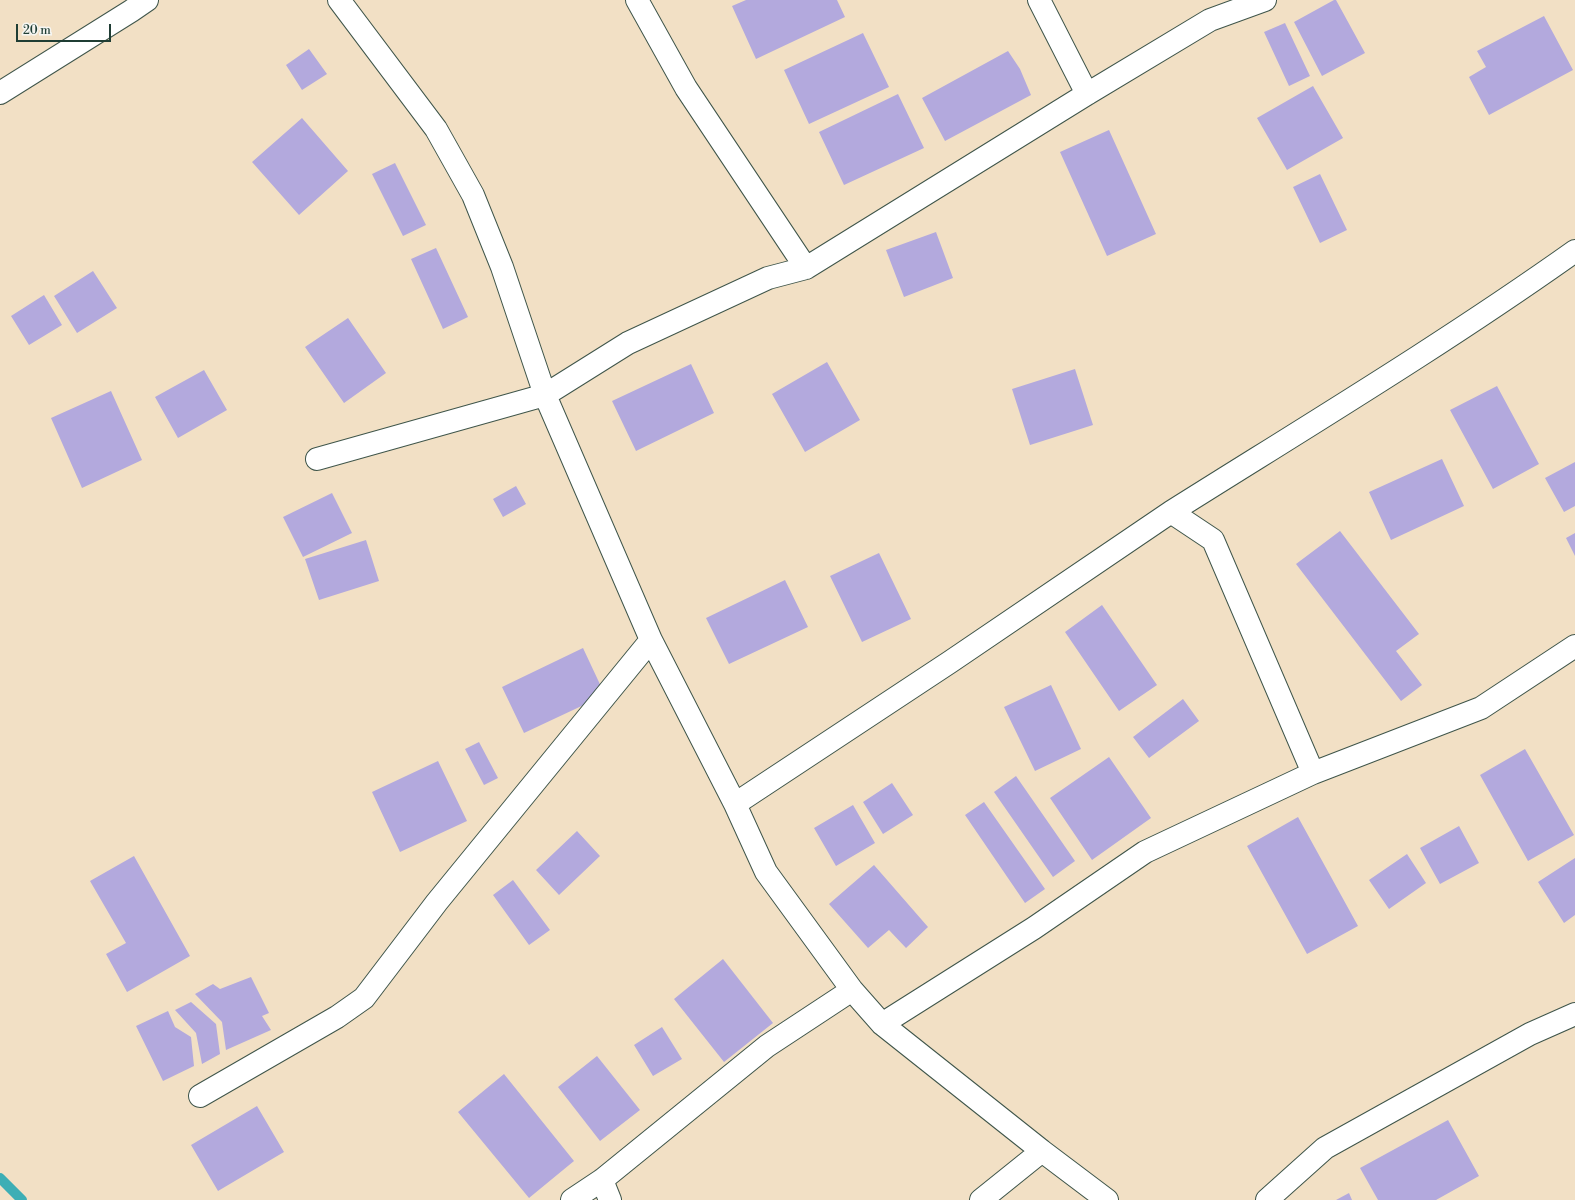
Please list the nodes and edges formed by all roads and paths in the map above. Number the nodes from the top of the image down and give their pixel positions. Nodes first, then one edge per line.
1 (147, 0) edge
2 (339, 0) edge
3 (637, 0) edge
4 (1040, 0) edge
5 (1265, 0) edge
6 (0, 93) edge
7 (1087, 94) junction
8 (1575, 251) edge
9 (806, 268) junction
10 (545, 395) junction
11 (318, 459) dead end
12 (1171, 512) junction
13 (651, 640) junction
14 (1575, 646) edge
15 (1313, 773) junction
16 (735, 804) junction
17 (852, 990) junction
18 (1575, 1014) edge
19 (882, 1024) junction
20 (200, 1096) dead end
21 (1042, 1150) junction
22 (602, 1180) junction
23 (572, 1200) edge
24 (610, 1200) edge
25 (981, 1200) edge
26 (1107, 1200) edge
27 (1267, 1200) edge

1 - 6 street
2 - 10 street
3 - 9 street
4 - 7 street
5 - 7 street
7 - 9 street
8 - 12 street
9 - 10 street
10 - 11 street
10 - 13 street
12 - 15 street
12 - 16 street
13 - 16 street
13 - 20 street
14 - 15 street
15 - 19 street
16 - 17 street
17 - 19 street
17 - 22 street
18 - 27 street
19 - 21 street
21 - 25 street
21 - 26 street
22 - 23 street
22 - 24 street

